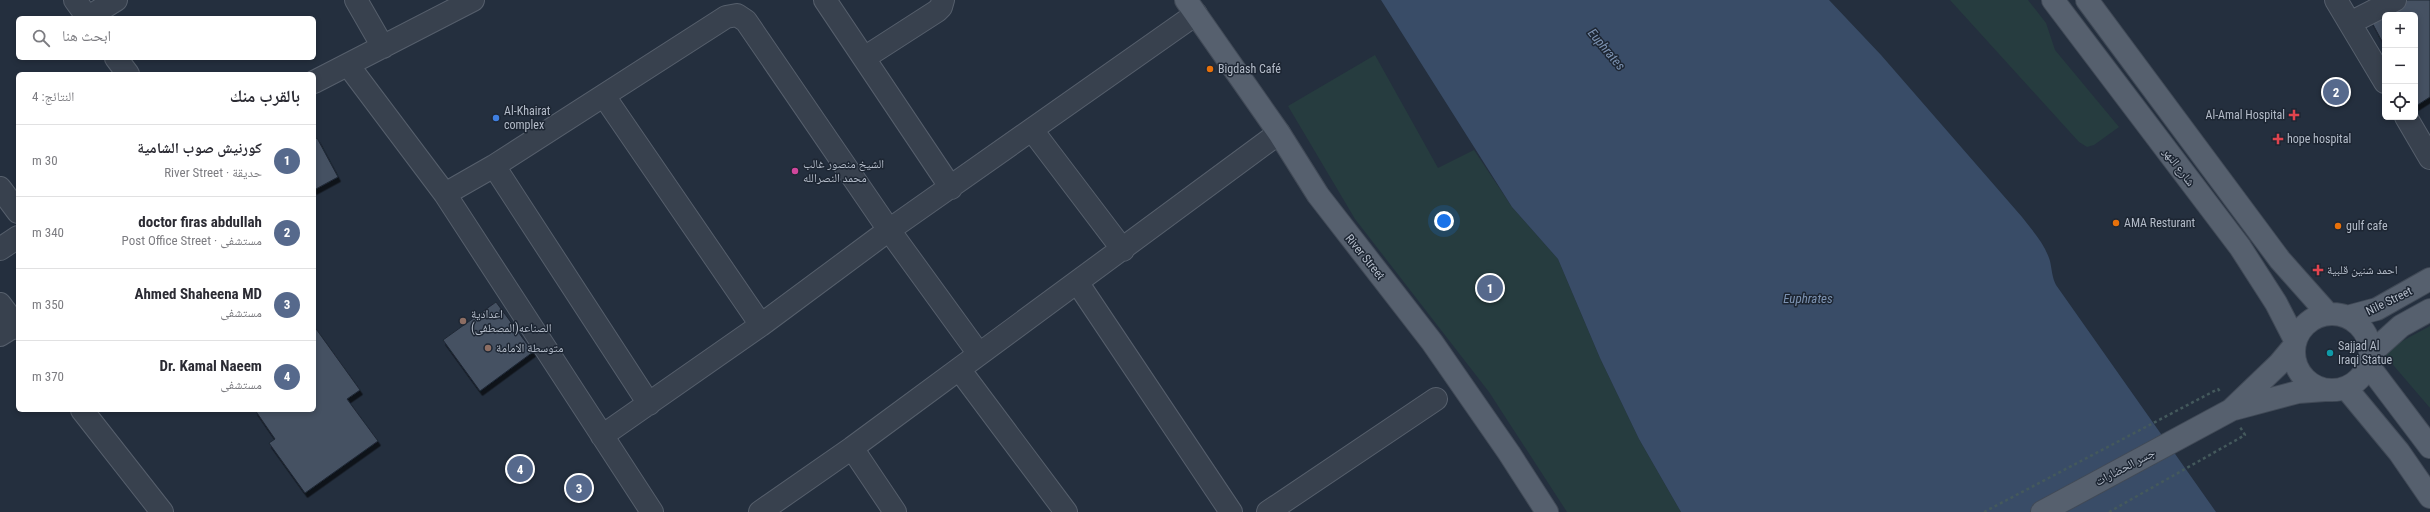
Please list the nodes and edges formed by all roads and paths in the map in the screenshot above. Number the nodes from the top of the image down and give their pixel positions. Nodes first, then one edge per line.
1 (75, 0) edge
2 (116, 0) edge
3 (356, 0) edge
4 (473, 0) edge
5 (825, 0) edge
6 (943, 0) edge
7 (2054, 0) edge
8 (2087, 0) edge
9 (2336, 0) edge
10 (2395, 0) edge
11 (1191, 7) edge
12 (86, 16) edge
13 (90, 16) edge
14 (2102, 20) junction
15 (2350, 23) junction
16 (2080, 34) junction
17 (383, 46) junction
18 (864, 58) junction
19 (118, 60) edge
20 (348, 65) junction
21 (126, 72) edge
22 (2382, 77) edge
23 (316, 81) edge
24 (604, 96) junction
25 (2408, 120) edge
26 (1032, 130) junction
27 (1279, 133) junction
28 (2430, 158) edge
29 (494, 166) junction
30 (0, 188) edge
31 (951, 188) junction
32 (445, 194) junction
33 (16, 209) edge
34 (889, 230) junction
35 (16, 238) edge
36 (0, 249) edge
37 (1122, 250) junction
38 (2430, 279) edge
39 (1077, 282) junction
40 (0, 304) edge
41 (2430, 310) edge
42 (2338, 316) junction
43 (761, 325) junction
44 (11, 329) edge
45 (2295, 343) junction
46 (979, 354) junction
47 (2369, 360) junction
48 (959, 368) junction
49 (2346, 388) junction
50 (2218, 389) dead end
51 (2325, 390) junction
52 (1436, 399) dead end
53 (650, 404) junction
54 (2231, 410) junction
55 (83, 412) edge
56 (2245, 435) dead end
57 (602, 436) junction
58 (2430, 447) edge
59 (852, 448) junction
60 (2430, 496) edge
61 (153, 509) edge
62 (652, 512) edge
63 (760, 512) edge
64 (895, 512) edge
65 (1066, 512) edge
66 (1231, 512) edge
67 (1268, 512) edge
68 (1547, 512) edge
69 (1984, 512) edge
70 (2042, 512) edge
71 (2109, 512) edge

1 - 12 street
2 - 13 street
3 - 17 street
4 - 17 street
5 - 18 street
6 - 18 street
7 - 16 main road, شارع النهر
8 - 14 main road, شارع النهر
9 - 15 street
10 - 15 street
11 - 26 street
11 - 27 main road, River Street
14 - 16 main road
14 - 42 main road, شارع النهر
15 - 22 street
16 - 45 main road, شارع النهر
17 - 20 street
18 - 31 street
19 - 21 street
20 - 23 street
20 - 32 street
24 - 29 street
24 - 34 street
24 - 43 street
25 - 28 street
26 - 31 street
26 - 37 street
27 - 37 street
27 - 68 main road, River Street
29 - 32 street
29 - 53 street
30 - 33 street
31 - 34 street
32 - 57 street
34 - 43 street
34 - 46 street
35 - 36 street
37 - 39 street
38 - 42 main road, Nile Street
39 - 46 street
39 - 66 street
40 - 44 street
41 - 47 main road
42 - 45 main road
42 - 47 main road
43 - 53 street
45 - 51 main road
45 - 54 main road
46 - 48 street
47 - 49 main road
47 - 58 main road
48 - 59 street
48 - 65 street
49 - 51 main road
49 - 60 main road
50 - 69 path
51 - 54 main road
52 - 67 street
53 - 57 street
54 - 70 main road, جسر الحضارات
55 - 61 street
56 - 71 path
57 - 62 street
59 - 63 street
59 - 64 street

